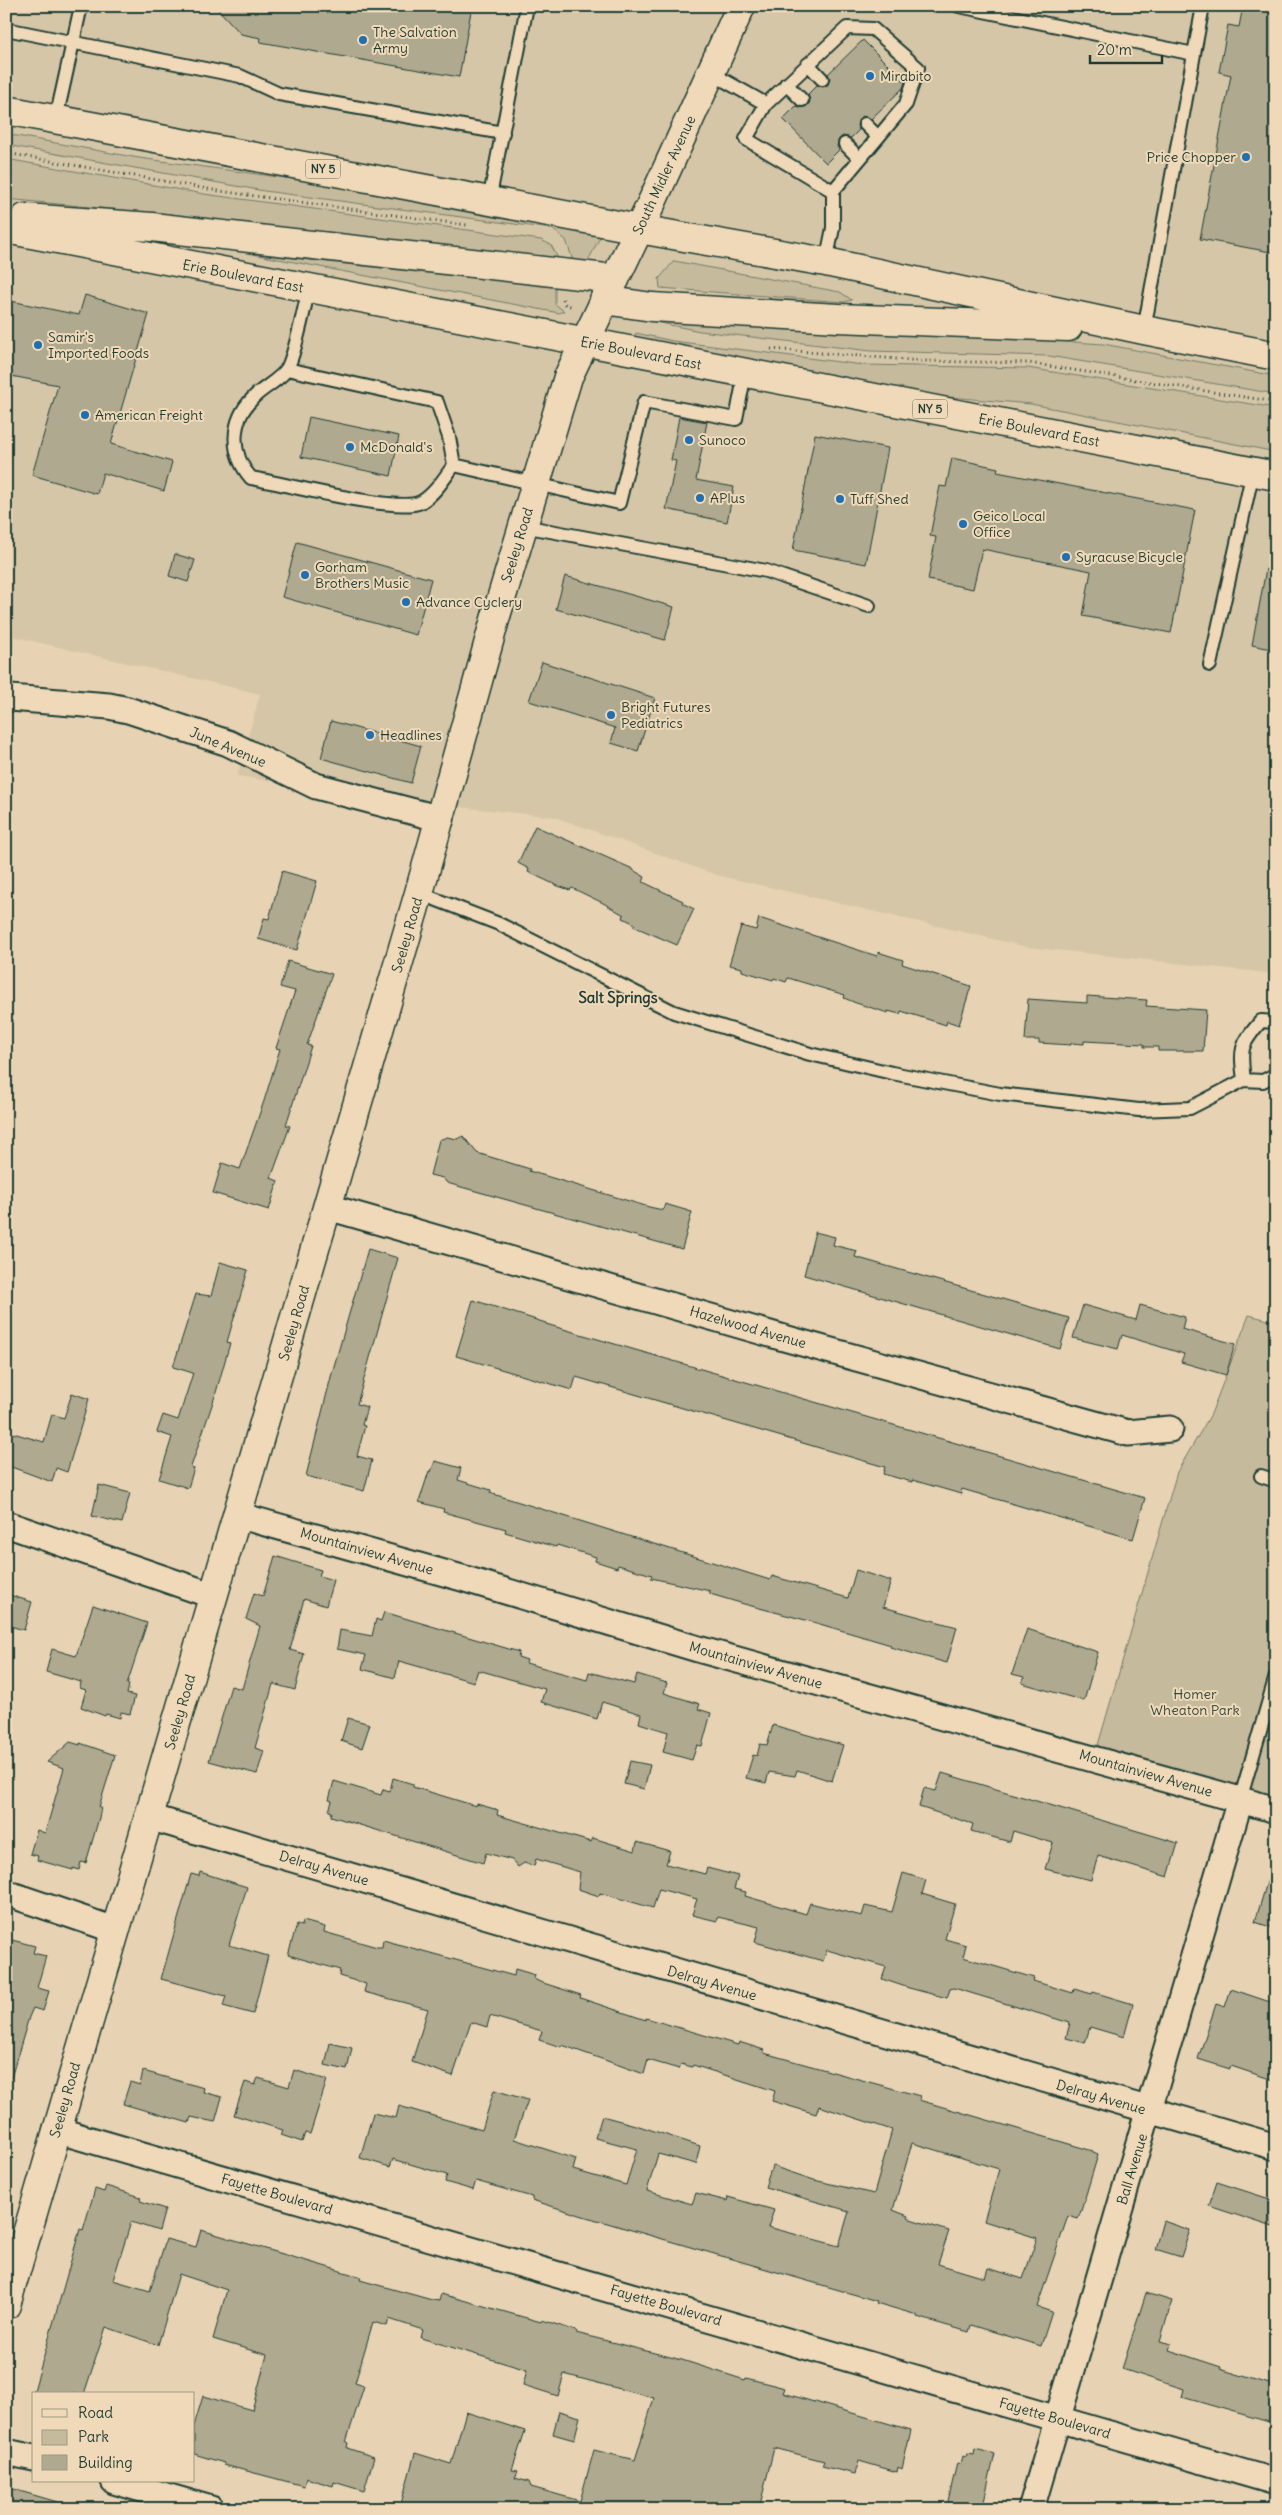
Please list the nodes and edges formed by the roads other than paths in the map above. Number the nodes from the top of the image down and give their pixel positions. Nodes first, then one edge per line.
1 (81, 6) edge
2 (527, 6) edge
3 (741, 6) edge
4 (959, 6) edge
5 (1203, 6) edge
6 (978, 9) edge
7 (6, 29) edge
8 (73, 42) junction
9 (1194, 54) junction
10 (808, 64) junction
11 (711, 73) junction
12 (822, 79) dead end
13 (786, 84) junction
14 (802, 100) dead end
15 (766, 104) junction
16 (6, 110) edge
17 (56, 118) junction
18 (865, 124) dead end
19 (503, 133) junction
20 (878, 137) junction
21 (845, 144) dead end
22 (860, 159) junction
23 (833, 191) junction
24 (489, 201) junction
25 (6, 217) edge
26 (6, 229) edge
27 (639, 229) junction
28 (826, 262) junction
29 (309, 288) junction
30 (610, 289) junction
31 (1144, 330) junction
32 (584, 342) junction
33 (1276, 356) edge
34 (287, 369) junction
35 (745, 374) junction
36 (454, 465) junction
37 (1264, 474) edge
38 (535, 483) junction
39 (523, 526) junction
40 (869, 606) dead end
41 (1210, 665) dead end
42 (10, 698) dead end
43 (441, 819) junction
44 (419, 893) junction
45 (1276, 1022) edge
46 (1276, 1074) edge
47 (1244, 1080) junction
48 (328, 1207) junction
49 (1170, 1429) dead end
50 (1261, 1476) dead end
51 (1276, 1481) edge
52 (238, 1515) junction
53 (6, 1524) edge
54 (214, 1596) junction
55 (1276, 1676) edge
56 (1240, 1800) junction
57 (1276, 1810) edge
58 (149, 1817) junction
59 (6, 1893) edge
60 (116, 1930) junction
61 (1149, 2111) junction
62 (56, 2130) junction
63 (1276, 2147) edge
64 (13, 2261) edge
65 (6, 2305) edge
66 (1057, 2419) junction
67 (6, 2452) edge
68 (32, 2458) edge
69 (117, 2482) edge
70 (1276, 2482) edge
71 (210, 2509) edge
72 (1031, 2509) edge

1 - 8 lane
2 - 19 lane
3 - 11 main road, South Midler Avenue
4 - 6 lane
5 - 9 lane
6 - 9 lane
7 - 8 lane
8 - 17 lane
8 - 19 lane
9 - 31 lane
10 - 12 lane
10 - 13 lane
10 - 20 lane
11 - 15 lane
11 - 27 main road, South Midler Avenue
13 - 14 lane
13 - 15 lane
15 - 23 lane
16 - 17 main road, NY 5
17 - 24 main road, NY 5
18 - 20 lane
19 - 24 lane
20 - 22 lane
21 - 22 lane
22 - 23 lane
23 - 28 lane
24 - 27 main road, NY 5
25 - 30 main road
26 - 29 main road, Erie Boulevard East / NY 5
27 - 28 main road, NY 5
27 - 30 main road, South Midler Avenue
28 - 31 main road, NY 5
29 - 32 main road, Erie Boulevard East / NY 5
29 - 34 lane
30 - 31 main road
30 - 32 main road, South Midler Avenue
31 - 33 main road, NY 5
32 - 35 main road, Erie Boulevard East / NY 5
32 - 38 main road, Seeley Road
34 - 36 lane
34 - 36 lane
35 - 37 main road, Erie Boulevard East / NY 5
35 - 38 lane
36 - 38 lane
37 - 41 lane
38 - 39 main road, Seeley Road
39 - 40 lane
39 - 43 main road, Seeley Road
42 - 43 street, June Avenue
43 - 44 main road, Seeley Road
44 - 47 lane
44 - 48 main road, Seeley Road
45 - 47 lane
46 - 47 lane
48 - 49 street, Hazelwood Avenue
48 - 52 main road, Seeley Road
50 - 51 lane
52 - 54 main road, Seeley Road
52 - 56 street, Mountainview Avenue
53 - 54 street
54 - 58 main road, Seeley Road
55 - 56 lane
56 - 57 street, Mountainview Avenue
56 - 61 street, Ball Avenue
58 - 60 main road, Seeley Road
58 - 61 street, Delray Avenue
59 - 60 street
60 - 62 main road, Seeley Road
61 - 63 street, Delray Avenue
61 - 66 street, Ball Avenue
62 - 64 main road, Seeley Road
62 - 66 street, Fayette Boulevard
64 - 65 main road, Seeley Road
66 - 70 street, Fayette Boulevard
66 - 72 street, Ball Avenue
67 - 68 street
69 - 71 street

